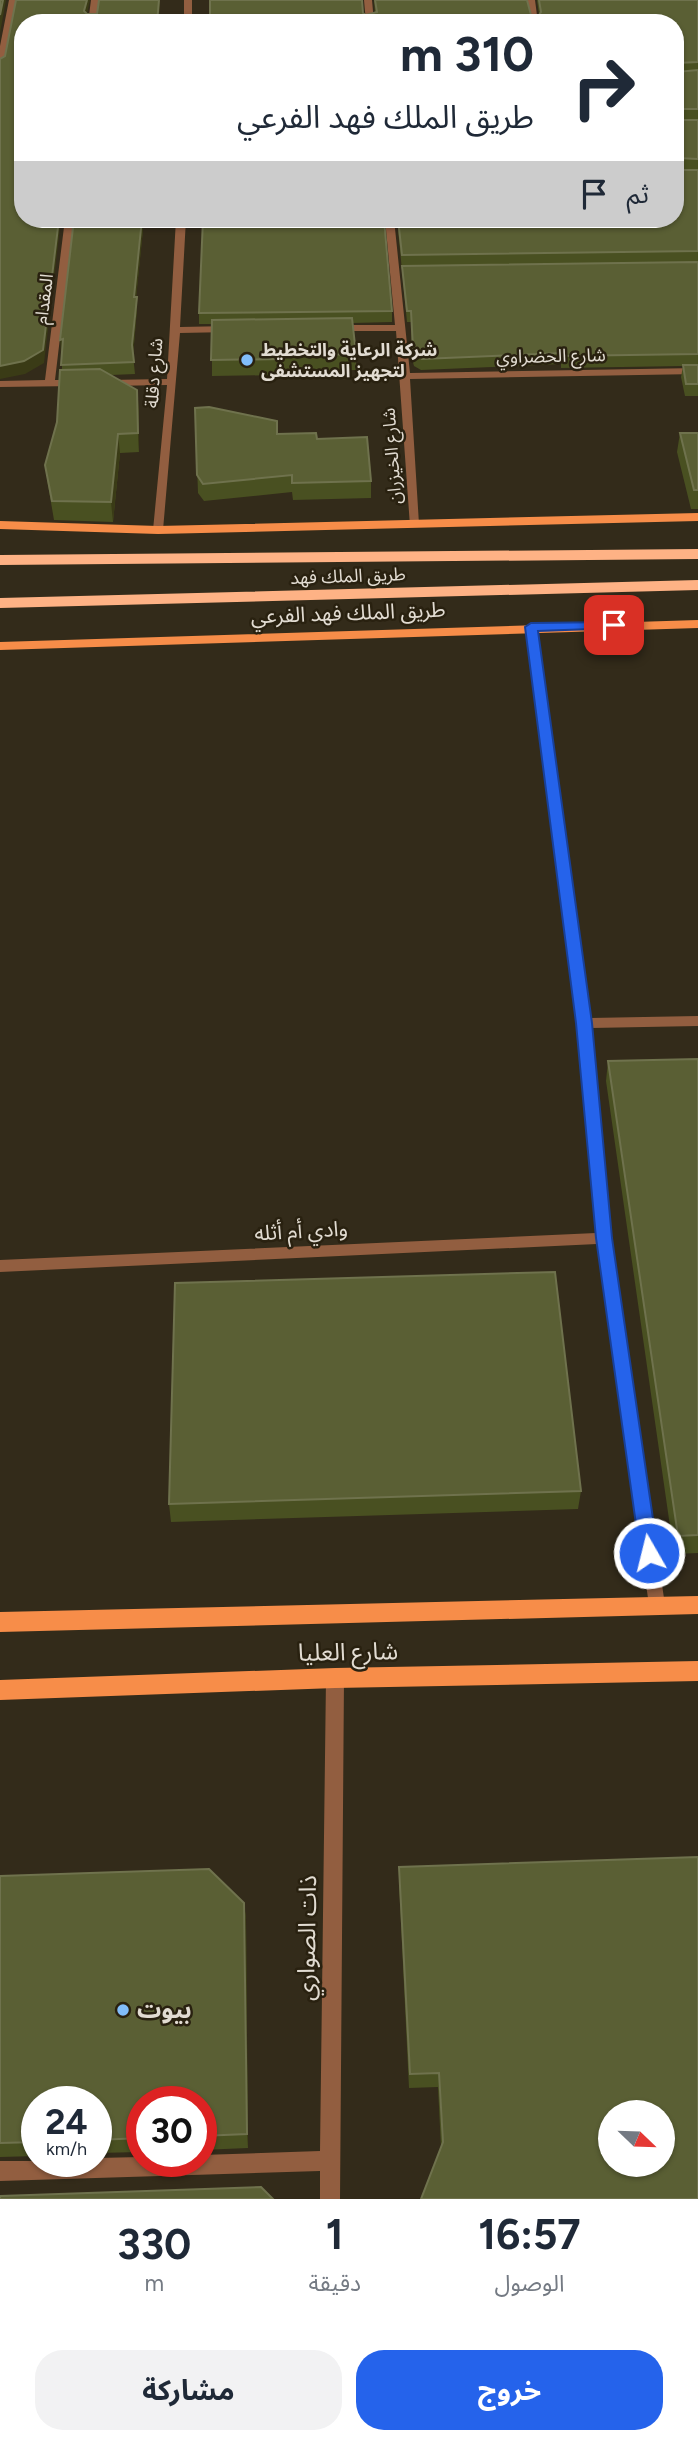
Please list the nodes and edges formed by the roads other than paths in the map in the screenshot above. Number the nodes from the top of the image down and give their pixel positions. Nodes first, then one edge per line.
1 (13, 0) edge
2 (0, 67) edge
3 (68, 228) edge
4 (181, 228) edge
5 (391, 228) edge
6 (393, 272) junction
7 (407, 272) edge
8 (329, 328) edge
9 (399, 328) junction
10 (245, 329) edge
11 (175, 330) junction
12 (698, 371) edge
13 (405, 376) junction
14 (172, 382) junction
15 (50, 383) junction
16 (88, 383) edge
17 (100, 383) edge
18 (0, 384) edge
19 (698, 517) edge
20 (414, 524) junction
21 (0, 525) edge
22 (158, 530) junction
23 (0, 552) edge
24 (698, 554) edge
25 (106, 558) junction
26 (0, 560) edge
27 (698, 585) edge
28 (0, 603) edge
29 (64, 603) junction
30 (0, 609) edge
31 (698, 624) edge
32 (531, 627) junction
33 (0, 646) edge
34 (698, 1021) edge
35 (584, 1023) junction
36 (604, 1238) junction
37 (0, 1266) edge
38 (657, 1605) junction
39 (698, 1605) edge
40 (0, 1622) edge
41 (698, 1671) edge
42 (335, 1678) junction
43 (0, 1690) edge
44 (329, 2161) junction
45 (0, 2171) edge
46 (330, 2199) edge

1 - 2 street
3 - 15 street, المقدام
4 - 11 street, شارع دقلة
5 - 6 street, شارع الخيزران
6 - 7 street
6 - 9 street, شارع الخيزران
8 - 9 street
9 - 13 street, شارع الخيزران
10 - 11 street
11 - 14 street, شارع دقلة
12 - 13 street, شارع الحضراوي
13 - 20 street, شارع الخيزران
14 - 17 street
14 - 22 street, شارع دقلة
15 - 16 street
15 - 18 street
19 - 20 main road
20 - 22 main road
21 - 22 main road
23 - 25 highway
24 - 25 highway, طريق الملك فهد
25 - 26 highway, طريق الملك فهد
27 - 29 highway, طريق الملك فهد
28 - 29 highway, طريق الملك فهد
29 - 30 highway
31 - 32 main road, طريق الملك فهد الفرعي
32 - 33 main road, طريق الملك فهد الفرعي
32 - 35 street
34 - 35 street
35 - 36 street
36 - 37 street, وادي أم أثله
36 - 38 street
38 - 39 main road, شارع العليا
38 - 40 main road, شارع العليا
41 - 42 main road, شارع العليا
42 - 43 main road, شارع العليا
42 - 44 street, ذات الصواري
44 - 45 street
44 - 46 street, ذات الصواري

